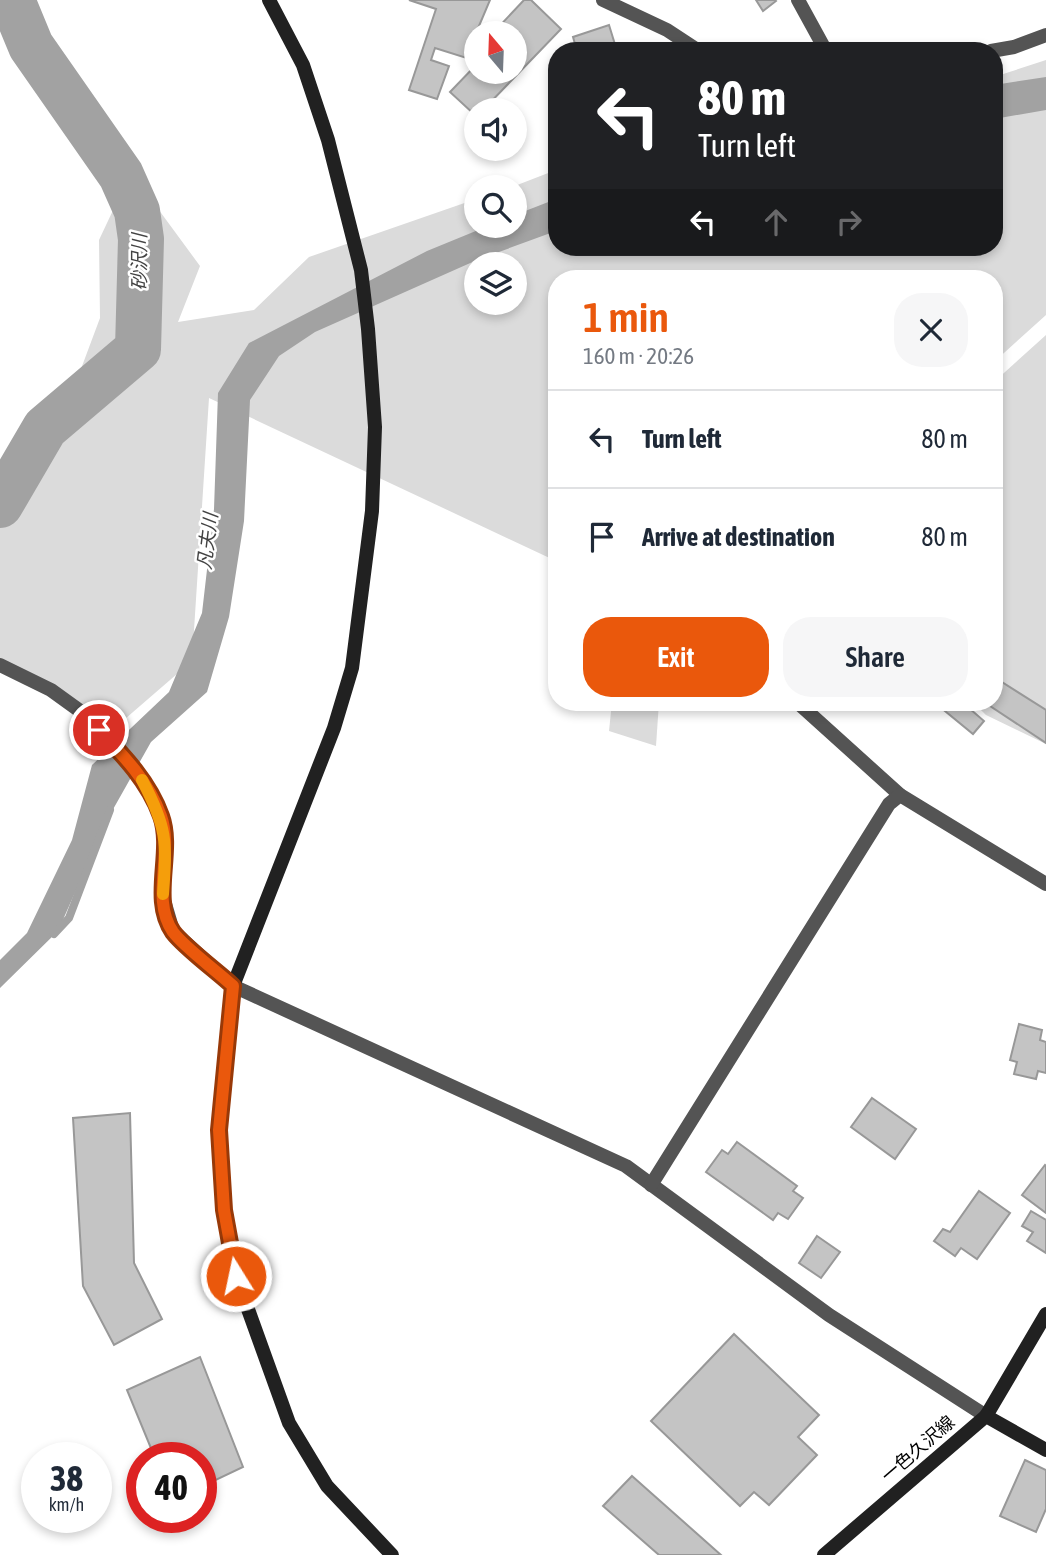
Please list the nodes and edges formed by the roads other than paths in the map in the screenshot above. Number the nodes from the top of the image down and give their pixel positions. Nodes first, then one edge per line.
1 (269, 0) edge
2 (603, 0) edge
3 (797, 0) edge
4 (1046, 35) edge
5 (685, 42) edge
6 (821, 42) edge
7 (1003, 49) edge
8 (0, 665) edge
9 (807, 711) edge
10 (900, 795) junction
11 (1046, 884) edge
12 (233, 986) junction
13 (651, 1185) junction
14 (1046, 1314) edge
15 (986, 1416) junction
16 (1046, 1450) edge
17 (392, 1555) edge
18 (824, 1555) edge

1 - 12 street
2 - 5 street
3 - 6 street
4 - 7 street
8 - 12 street
9 - 10 street
10 - 11 street
10 - 13 street
12 - 13 street
12 - 17 street
13 - 15 street
14 - 15 street, 一色久沢線
15 - 16 street
15 - 18 street, 一色久沢線

